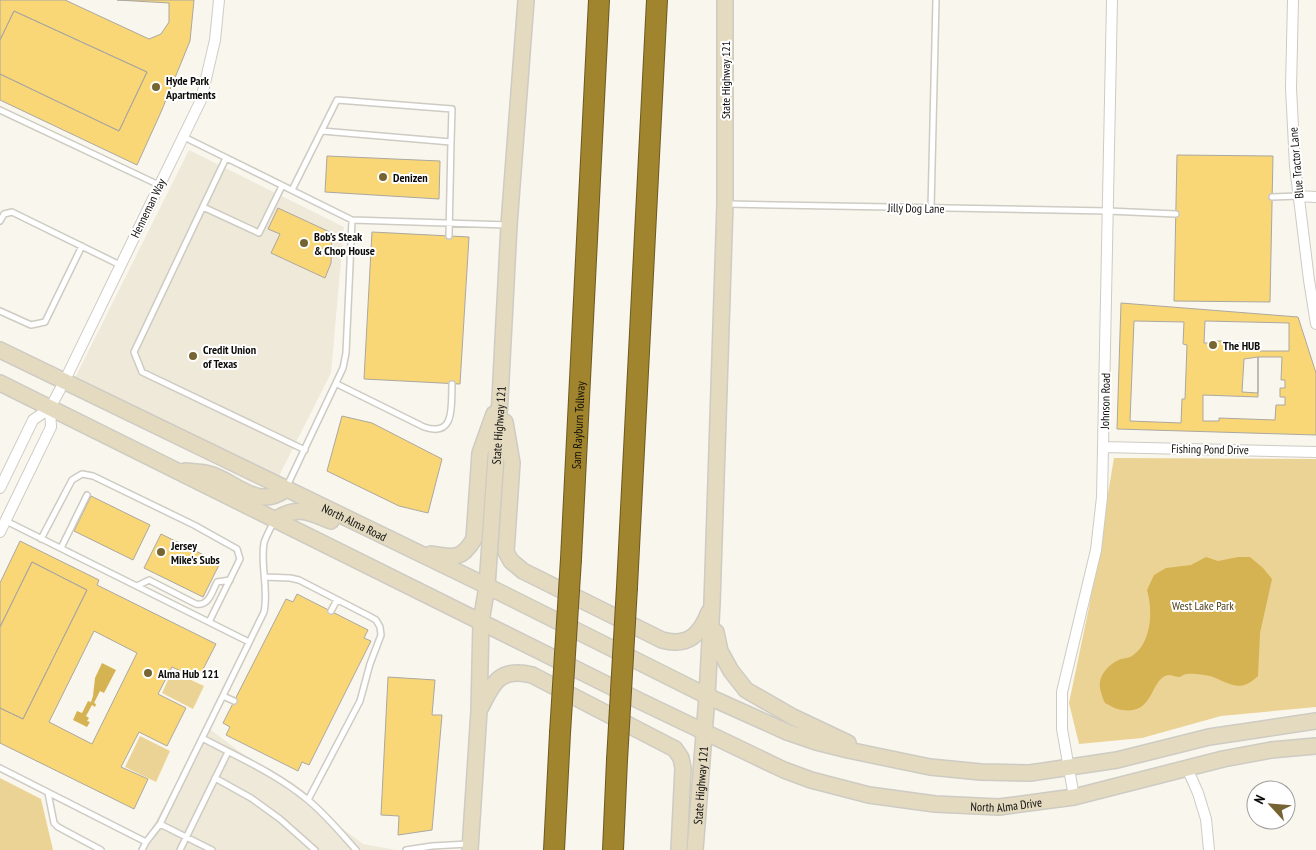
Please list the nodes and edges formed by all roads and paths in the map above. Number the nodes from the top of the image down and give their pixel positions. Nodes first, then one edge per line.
1 (219, 0) edge
2 (526, 0) edge
3 (657, 0) edge
4 (725, 0) edge
5 (936, 0) edge
6 (1112, 0) edge
7 (1293, 0) edge
8 (599, 2) edge
9 (0, 110) edge
10 (322, 130) junction
11 (183, 136) junction
12 (451, 142) junction
13 (226, 158) junction
14 (159, 185) junction
15 (282, 186) junction
16 (292, 190) junction
17 (1298, 196) junction
18 (1272, 197) dead end
19 (1316, 197) edge
20 (725, 204) junction
21 (203, 207) junction
22 (931, 208) junction
23 (1108, 211) junction
24 (1176, 214) dead end
25 (352, 220) junction
26 (0, 221) edge
27 (450, 223) junction
28 (509, 225) junction
29 (450, 236) dead end
30 (82, 246) junction
31 (120, 265) junction
32 (0, 311) edge
33 (1316, 324) edge
34 (0, 350) edge
35 (64, 382) junction
36 (0, 383) edge
37 (336, 384) junction
38 (452, 384) dead end
39 (500, 399) junction
40 (50, 408) junction
41 (1104, 446) junction
42 (305, 450) junction
43 (1316, 452) edge
44 (173, 469) junction
45 (0, 488) edge
46 (286, 489) junction
47 (87, 495) dead end
48 (275, 520) junction
49 (5, 521) junction
50 (354, 522) junction
51 (0, 532) edge
52 (41, 539) junction
53 (61, 548) junction
54 (410, 549) junction
55 (265, 577) junction
56 (230, 580) junction
57 (137, 586) junction
58 (487, 586) junction
59 (337, 600) junction
60 (712, 603) junction
61 (332, 611) dead end
62 (209, 622) junction
63 (481, 622) junction
64 (249, 642) junction
65 (223, 696) junction
66 (707, 696) junction
67 (234, 702) dead end
68 (479, 711) junction
69 (1316, 721) edge
70 (704, 731) junction
71 (202, 738) junction
72 (1316, 746) edge
73 (228, 752) junction
74 (873, 756) junction
75 (0, 768) edge
76 (1068, 768) junction
77 (1187, 768) junction
78 (215, 778) junction
79 (48, 793) junction
80 (1074, 797) junction
81 (308, 800) junction
82 (160, 824) junction
83 (186, 837) junction
84 (146, 842) junction
85 (470, 847) edge
86 (101, 850) edge
87 (142, 850) edge
88 (180, 850) edge
89 (212, 850) edge
90 (315, 850) edge
91 (356, 850) edge
92 (406, 850) edge
93 (554, 850) edge
94 (613, 850) edge
95 (679, 850) edge
96 (694, 850) edge
97 (1209, 850) edge

1 - 11 street, Henneman Way
2 - 28 main road, State Highway 121
3 - 94 highway, bridge
4 - 20 main road, State Highway 121
5 - 22 lane
6 - 23 street, Johnson Road
7 - 17 street, Blue Tractor Lane
8 - 93 highway, Sam Rayburn Tollway, bridge
9 - 14 lane
10 - 12 lane
10 - 12 lane
10 - 16 lane
11 - 13 lane
11 - 14 street, Henneman Way
12 - 27 lane
13 - 15 lane
13 - 21 lane
14 - 31 street, Henneman Way
15 - 16 lane
15 - 21 lane
16 - 25 lane
17 - 18 lane
17 - 19 street
17 - 33 street, Blue Tractor Lane
20 - 22 lane, Jilly Dog Lane
20 - 60 main road, State Highway 121
21 - 42 lane
22 - 23 lane, Jilly Dog Lane
23 - 24 lane, Jilly Dog Lane
23 - 41 street, Johnson Road
25 - 27 lane
25 - 37 lane
26 - 30 lane
27 - 28 lane
27 - 29 lane
28 - 39 main road, State Highway 121
30 - 31 lane
30 - 32 lane
31 - 35 street, Henneman Way
34 - 35 main road, North Alma Road
35 - 40 street, Henneman Way
35 - 46 main road, North Alma Road
36 - 40 main road
37 - 38 lane
37 - 42 lane
39 - 54 main road
39 - 58 main road, State Highway 121
39 - 60 main road
40 - 44 main road
40 - 45 street, Henneman Way
40 - 49 street, Henneman Way
41 - 43 street, Fishing Pond Drive
41 - 76 street, Johnson Road
42 - 46 lane
44 - 46 main road
44 - 48 main road
46 - 50 main road, North Alma Road
47 - 53 lane
48 - 50 main road
48 - 55 lane
48 - 63 main road
49 - 51 street, Henneman Way
49 - 52 lane
50 - 54 main road, North Alma Road
52 - 53 lane
52 - 56 lane
53 - 57 lane
54 - 58 main road, North Alma Road
55 - 59 lane
55 - 64 lane
56 - 57 lane
56 - 62 lane
57 - 62 lane
58 - 63 main road, State Highway 121
58 - 66 main road, North Alma Road
59 - 61 lane
59 - 81 lane
60 - 66 main road, State Highway 121
60 - 74 main road
62 - 64 lane
63 - 68 main road, State Highway 121
63 - 70 main road
64 - 65 lane
65 - 67 lane
65 - 71 lane
66 - 70 main road, State Highway 121
66 - 74 main road
68 - 85 main road, State Highway 121
68 - 95 main road
69 - 76 main road
70 - 80 main road, North Alma Drive
70 - 96 main road, State Highway 121
71 - 73 lane
71 - 82 lane
72 - 77 main road, North Alma Drive
73 - 78 lane
73 - 81 lane
74 - 76 main road
75 - 79 lane
76 - 80 street, Johnson Road
77 - 80 main road, North Alma Drive
77 - 97 street
78 - 83 lane
78 - 90 lane
79 - 84 lane
79 - 86 lane
81 - 91 lane
82 - 83 lane
82 - 84 lane
83 - 88 lane
83 - 89 lane
84 - 87 lane
85 - 92 lane

